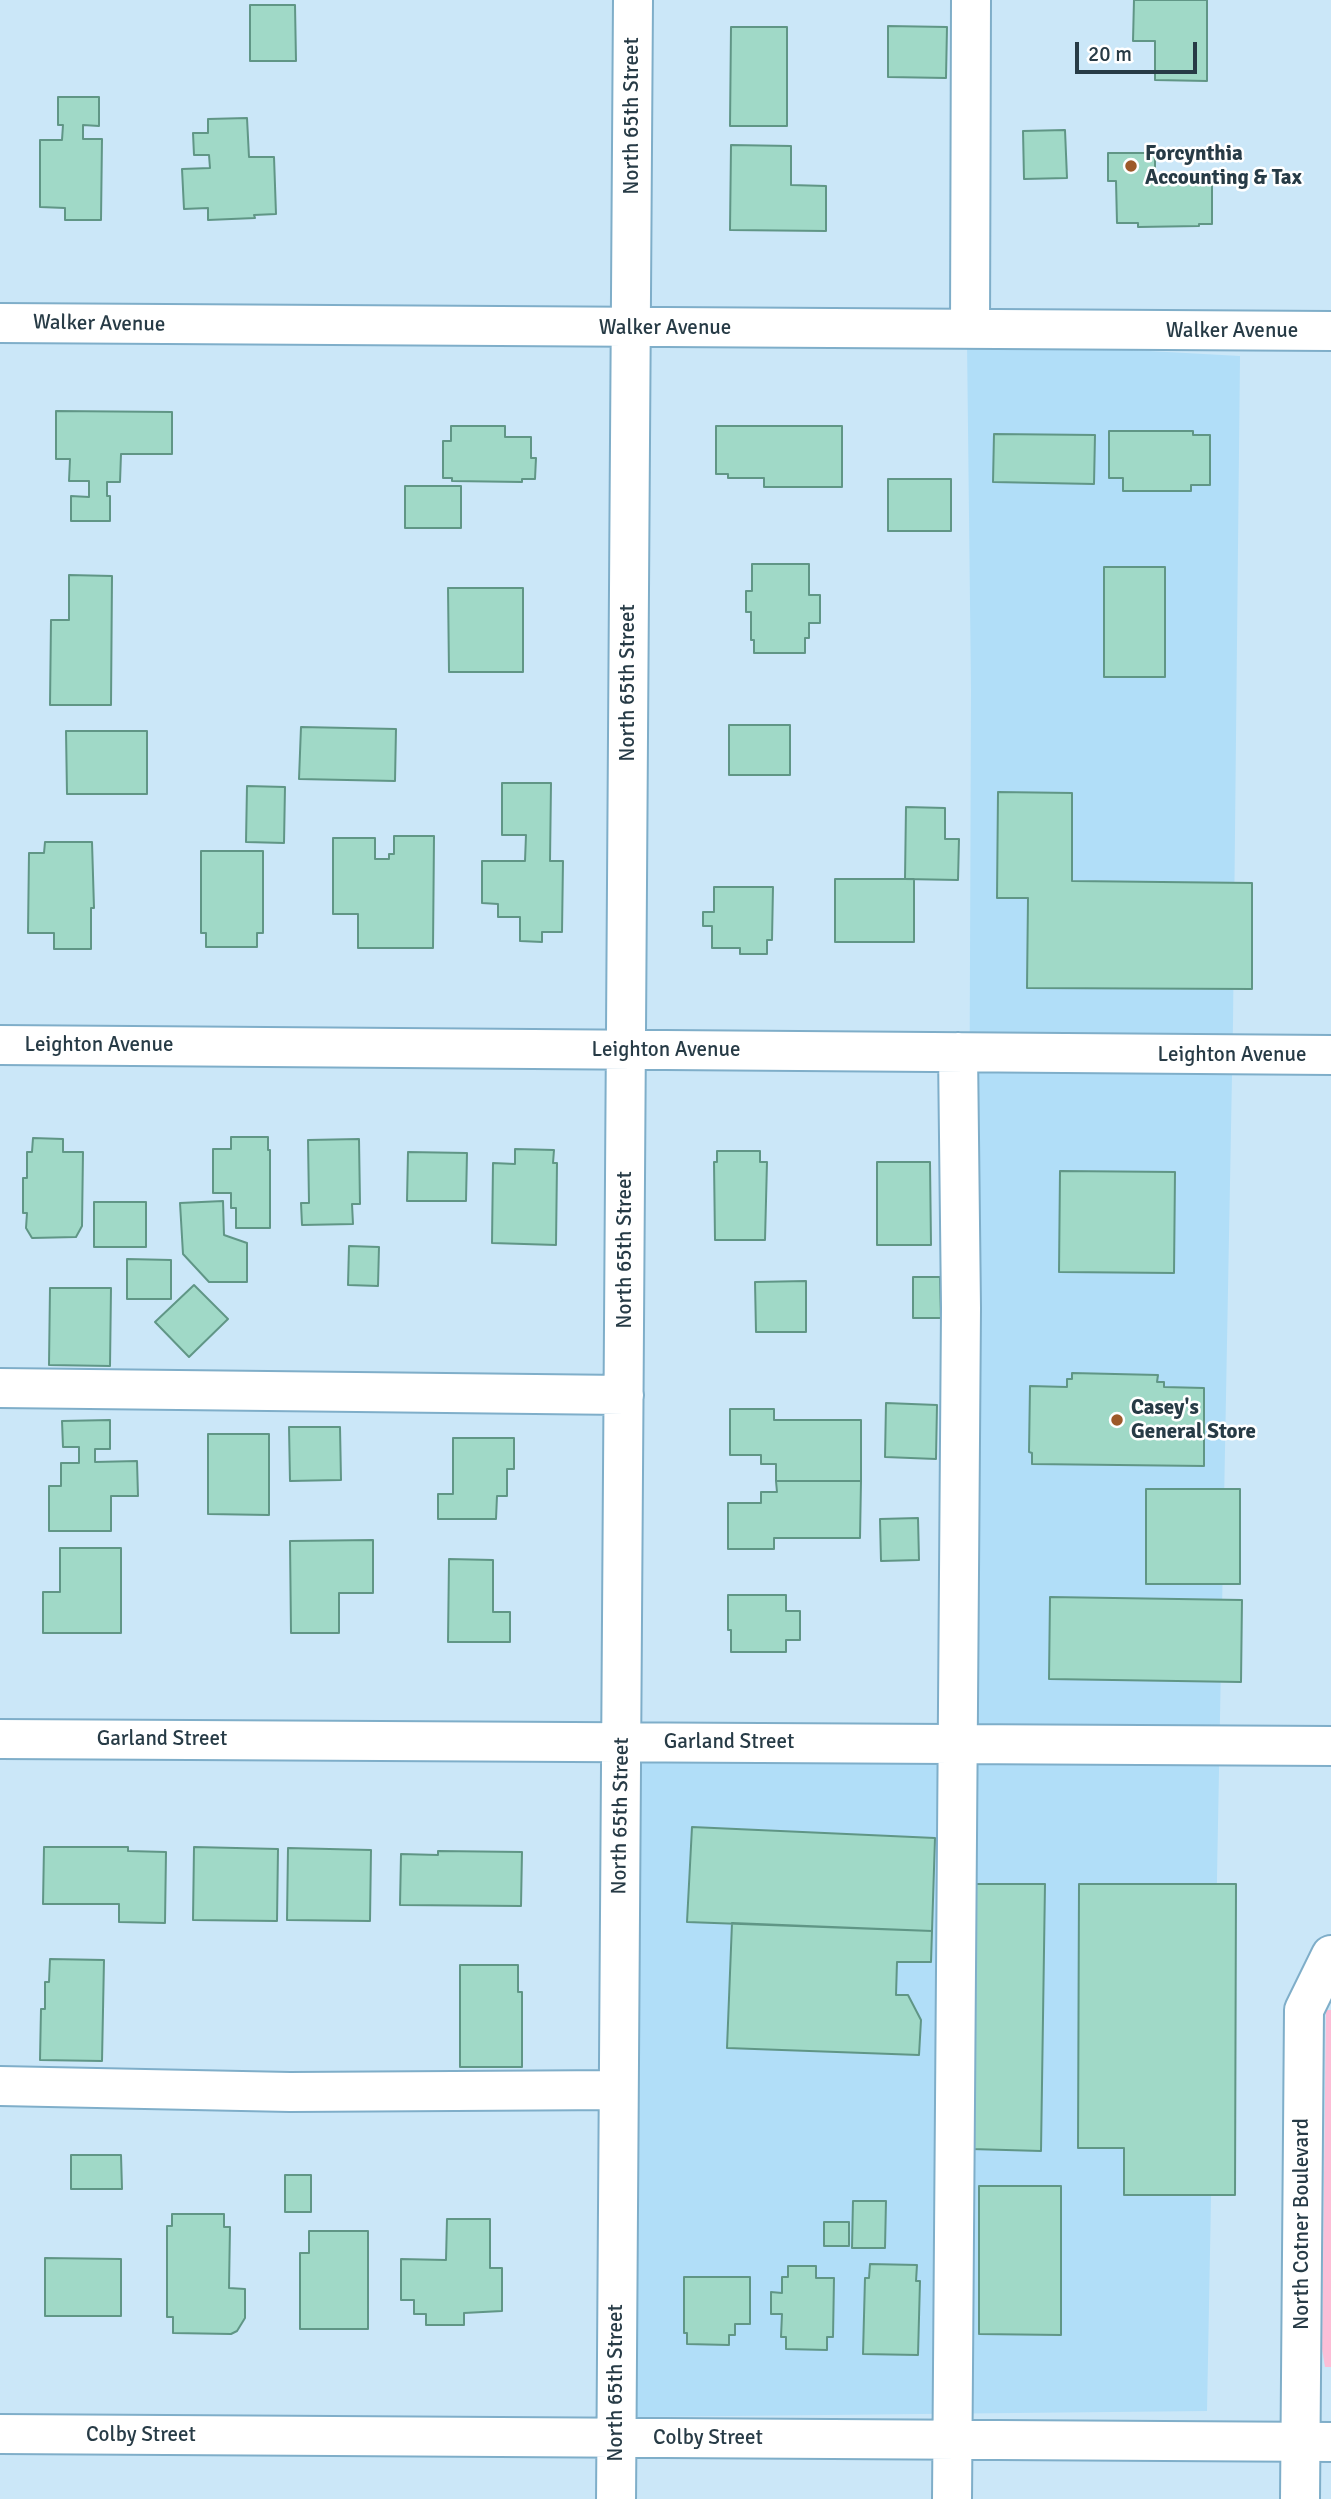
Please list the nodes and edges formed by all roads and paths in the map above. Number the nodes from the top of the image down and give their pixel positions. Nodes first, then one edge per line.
1 (632, 0) edge
2 (971, 0) edge
3 (0, 323) edge
4 (631, 328) junction
5 (970, 329) junction
6 (1331, 331) edge
7 (0, 1045) edge
8 (626, 1050) junction
9 (958, 1052) junction
10 (1331, 1055) edge
11 (0, 1388) edge
12 (624, 1395) junction
13 (0, 1739) edge
14 (622, 1741) junction
15 (958, 1744) junction
16 (1331, 1746) edge
17 (1331, 1955) edge
18 (0, 2086) edge
19 (618, 2090) junction
20 (0, 2434) edge
21 (615, 2437) junction
22 (953, 2439) junction
23 (1315, 2442) edge
24 (616, 2499) edge
25 (952, 2499) edge
26 (1300, 2499) edge

1 - 4 street, North 65th Street
2 - 5 street
3 - 4 street, Walker Avenue
4 - 5 street, Walker Avenue
4 - 8 street, North 65th Street
5 - 6 street, Walker Avenue
7 - 8 street, Leighton Avenue
8 - 9 street, Leighton Avenue
8 - 12 street, North 65th Street
9 - 10 street, Leighton Avenue
9 - 15 street
11 - 12 street
12 - 14 street, North 65th Street
13 - 14 street, Garland Street
14 - 15 street, Garland Street
14 - 19 street, North 65th Street
15 - 16 street, Garland Street
15 - 22 street
17 - 23 street, North Cotner Boulevard
18 - 19 street
19 - 21 street, North 65th Street
20 - 21 street, Colby Street
21 - 22 street, Colby Street
21 - 24 street, North 65th Street
22 - 23 street, Colby Street
22 - 25 street
23 - 26 street, North Cotner Boulevard

